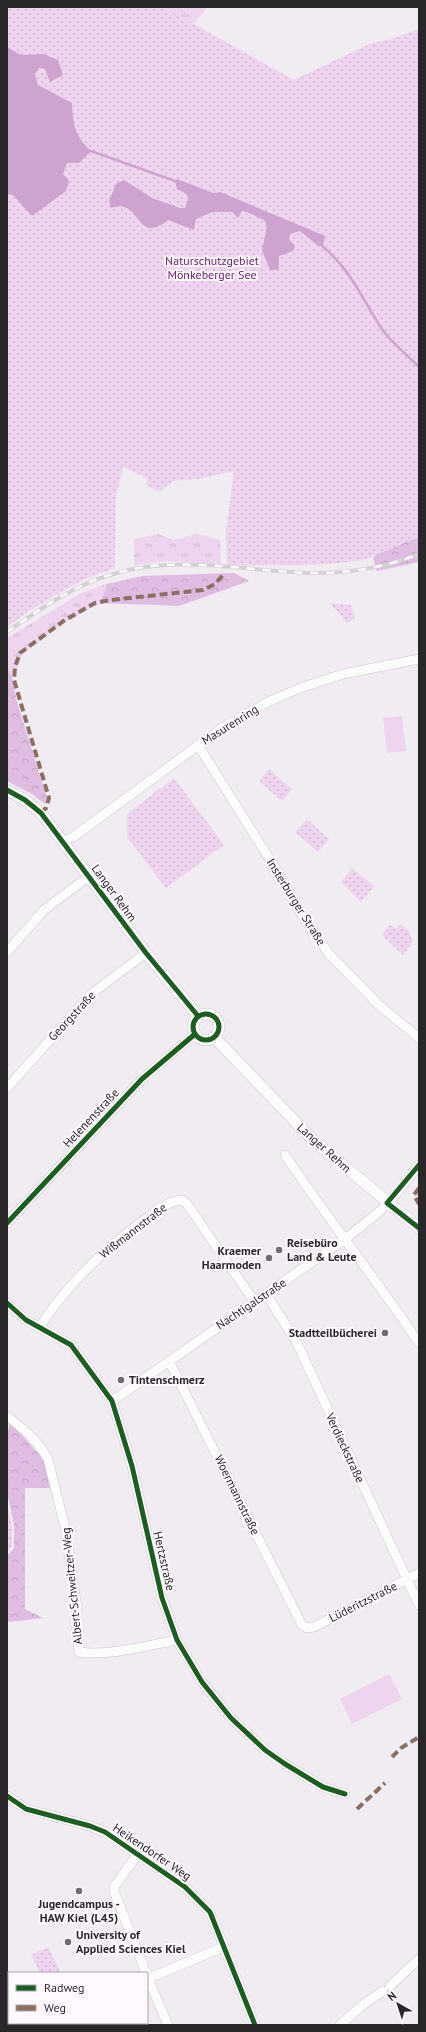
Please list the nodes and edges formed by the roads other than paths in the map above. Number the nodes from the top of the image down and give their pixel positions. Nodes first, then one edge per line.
1 (419, 659) edge
2 (198, 745) junction
3 (7, 790) edge
4 (64, 841) junction
5 (90, 876) junction
6 (7, 952) edge
7 (146, 953) junction
8 (198, 1016) junction
9 (195, 1034) junction
10 (214, 1037) junction
11 (419, 1038) edge
12 (7, 1088) edge
13 (285, 1155) dead end
14 (419, 1165) edge
15 (387, 1203) junction
16 (7, 1222) edge
17 (419, 1228) edge
18 (345, 1239) junction
19 (266, 1294) junction
20 (254, 1301) junction
21 (7, 1303) edge
22 (39, 1328) junction
23 (419, 1343) edge
24 (169, 1361) junction
25 (112, 1401) junction
26 (8, 1417) edge
27 (419, 1573) edge
28 (408, 1580) junction
29 (419, 1605) edge
30 (307, 1628) joint
31 (177, 1640) junction
32 (345, 1794) dead end
33 (7, 1796) edge
34 (138, 1854) junction
35 (223, 1947) junction
36 (419, 1959) edge
37 (145, 1972) edge
38 (148, 1977) edge
39 (148, 1979) edge
40 (168, 2025) edge
41 (255, 2025) edge
42 (340, 2025) edge

1 - 2 street, Masurenring
2 - 4 street, Masurenring
2 - 11 street, Insterburger Straße
3 - 4 street, Langer Rehm
4 - 5 street, Langer Rehm
5 - 6 street
5 - 7 street, Langer Rehm
7 - 8 street, Langer Rehm
7 - 12 street, Georgstraße
8 - 9 street
8 - 10 street
9 - 10 street
9 - 16 street, Helenenstraße
10 - 15 street, Langer Rehm
13 - 18 street
14 - 15 street
15 - 17 street, Langer Rehm
15 - 18 street, Nachtigalstraße
18 - 19 street, Nachtigalstraße
18 - 23 street
19 - 20 street, Nachtigalstraße
19 - 28 street, Verdieckstraße
20 - 22 street, Wißmannstraße
20 - 24 street, Nachtigalstraße
21 - 22 street, Hertzstraße
22 - 25 street, Hertzstraße
24 - 25 street, Nachtigalstraße
24 - 30 street, Woermannstraße
25 - 31 street, Hertzstraße
26 - 31 street, Albert-Schweitzer-Weg
27 - 28 street, Lüderitzstraße
28 - 29 street, Verdieckstraße
28 - 30 street, Lüderitzstraße
31 - 32 street, Hertzstraße
33 - 34 street, Heikendorfer Weg
34 - 35 street, Heikendorfer Weg
34 - 37 street
35 - 38 street
35 - 41 street, Heikendorfer Weg
36 - 42 street
39 - 40 street

